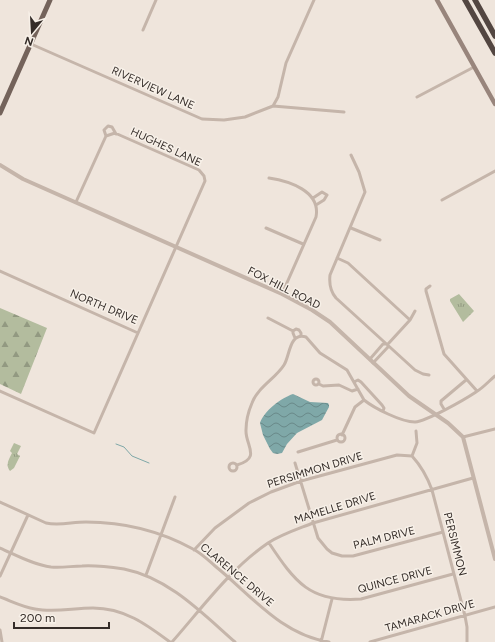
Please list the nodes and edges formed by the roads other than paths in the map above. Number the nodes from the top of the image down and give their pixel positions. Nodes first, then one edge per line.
1 (50, 0) edge
2 (156, 0) edge
3 (314, 0) edge
4 (437, 0) edge
5 (465, 0) edge
6 (475, 0) edge
7 (143, 30) dead end
8 (495, 36) edge
9 (31, 44) junction
10 (495, 53) edge
11 (474, 67) junction
12 (417, 96) dead end
13 (495, 104) edge
14 (273, 106) junction
15 (344, 112) dead end
16 (0, 113) edge
17 (116, 134) junction
18 (106, 136) junction
19 (351, 155) dead end
20 (0, 165) edge
21 (495, 171) edge
22 (269, 178) dead end
23 (313, 198) junction
24 (442, 200) dead end
25 (76, 202) junction
26 (316, 205) junction
27 (266, 228) dead end
28 (351, 228) junction
29 (380, 240) dead end
30 (303, 244) junction
31 (176, 247) junction
32 (338, 258) junction
33 (0, 271) edge
34 (430, 286) dead end
35 (282, 294) junction
36 (415, 311) dead end
37 (268, 318) dead end
38 (410, 320) junction
39 (293, 331) junction
40 (138, 333) junction
41 (301, 336) junction
42 (295, 338) junction
43 (388, 344) junction
44 (370, 360) junction
45 (373, 363) junction
46 (429, 375) dead end
47 (495, 376) edge
48 (466, 380) junction
49 (354, 382) junction
50 (319, 384) dead end
51 (358, 389) junction
52 (0, 391) edge
53 (477, 391) junction
54 (364, 400) junction
55 (444, 409) junction
56 (383, 411) junction
57 (435, 414) junction
58 (495, 429) edge
59 (416, 431) dead end
60 (342, 435) junction
61 (463, 437) junction
62 (337, 440) junction
63 (298, 452) dead end
64 (412, 456) junction
65 (295, 462) dead end
66 (237, 466) dead end
67 (473, 478) junction
68 (301, 481) junction
69 (432, 490) junction
70 (175, 497) dead end
71 (0, 502) edge
72 (28, 515) junction
73 (313, 523) junction
74 (443, 532) junction
75 (161, 535) junction
76 (269, 542) junction
77 (0, 548) edge
78 (194, 550) junction
79 (11, 553) junction
80 (495, 559) edge
81 (453, 574) junction
82 (0, 576) edge
83 (146, 576) junction
84 (229, 577) junction
85 (0, 597) edge
86 (332, 599) junction
87 (495, 607) edge
88 (200, 611) junction
89 (465, 616) junction
90 (0, 630) edge
91 (321, 641) edge
92 (2, 642) edge
93 (171, 642) edge
94 (235, 642) edge
95 (329, 642) edge
96 (370, 642) edge
97 (468, 642) edge

1 - 9 main road
2 - 7 street
3 - 14 street
4 - 11 main road
5 - 10 highway
6 - 8 highway
9 - 14 street, RIVERVIEW LANE
9 - 16 main road
11 - 12 street
11 - 13 main road
14 - 15 street, RIVERVIEW LANE
17 - 18 street, HUGHES LANE
17 - 18 street, HUGHES LANE
17 - 31 street, HUGHES LANE
18 - 25 street
19 - 28 street
20 - 25 street, FOX HILL ROAD
21 - 24 street
22 - 23 street
23 - 26 street
23 - 26 street
25 - 31 street, FOX HILL ROAD
26 - 30 street
27 - 30 street
28 - 29 street
28 - 32 street
30 - 35 street
31 - 35 street, FOX HILL ROAD
31 - 40 street, NORTH DRIVE
32 - 38 street
32 - 43 street
33 - 40 street, NORTH DRIVE
34 - 48 street
35 - 44 street, FOX HILL ROAD
36 - 38 street
37 - 39 street
38 - 43 street
39 - 41 street
39 - 42 street
40 - 52 street
41 - 42 street
41 - 49 street
42 - 66 street
43 - 44 street
43 - 45 street
43 - 46 street
44 - 45 street, FOX HILL ROAD
45 - 57 street, FOX HILL ROAD
47 - 53 street
48 - 53 street
48 - 55 street
49 - 51 street
49 - 56 street
50 - 51 street
51 - 54 street
53 - 55 street
54 - 56 street
54 - 60 street
55 - 57 street
56 - 57 street
57 - 61 street, FOX HILL ROAD
58 - 61 street
59 - 64 street
60 - 62 street
60 - 62 street
61 - 67 street
62 - 63 street
64 - 68 street, PERSIMMON DRIVE
64 - 69 street, PERSIMMON
65 - 68 street, PALM DRIVE
67 - 69 street, MAMELLE DRIVE
67 - 80 street
68 - 73 street, PALM DRIVE
68 - 78 street, PERSIMMON DRIVE
69 - 73 street, MAMELLE DRIVE
69 - 74 street, PERSIMMON
70 - 75 street
71 - 72 street, CLARENCE DRIVE
72 - 75 street, CLARENCE DRIVE
72 - 79 street
73 - 74 street, PALM DRIVE
73 - 76 street, MAMELLE DRIVE
74 - 81 street, PERSIMMON
75 - 78 street, CLARENCE DRIVE
75 - 83 street
76 - 84 street, MAMELLE DRIVE
76 - 86 street, QUINCE DRIVE
77 - 79 street
78 - 84 street, CLARENCE DRIVE
79 - 82 street
79 - 83 street
81 - 86 street, QUINCE DRIVE
81 - 89 street, PERSIMMON
83 - 88 street
84 - 88 street, MAMELLE DRIVE
84 - 91 street, CLARENCE DRIVE
85 - 93 street
86 - 91 street
87 - 89 street, TAMARACK DRIVE
88 - 93 street, MAMELLE DRIVE
88 - 94 street
89 - 96 street, TAMARACK DRIVE
89 - 97 street, PERSIMMON
90 - 92 street
91 - 95 street

